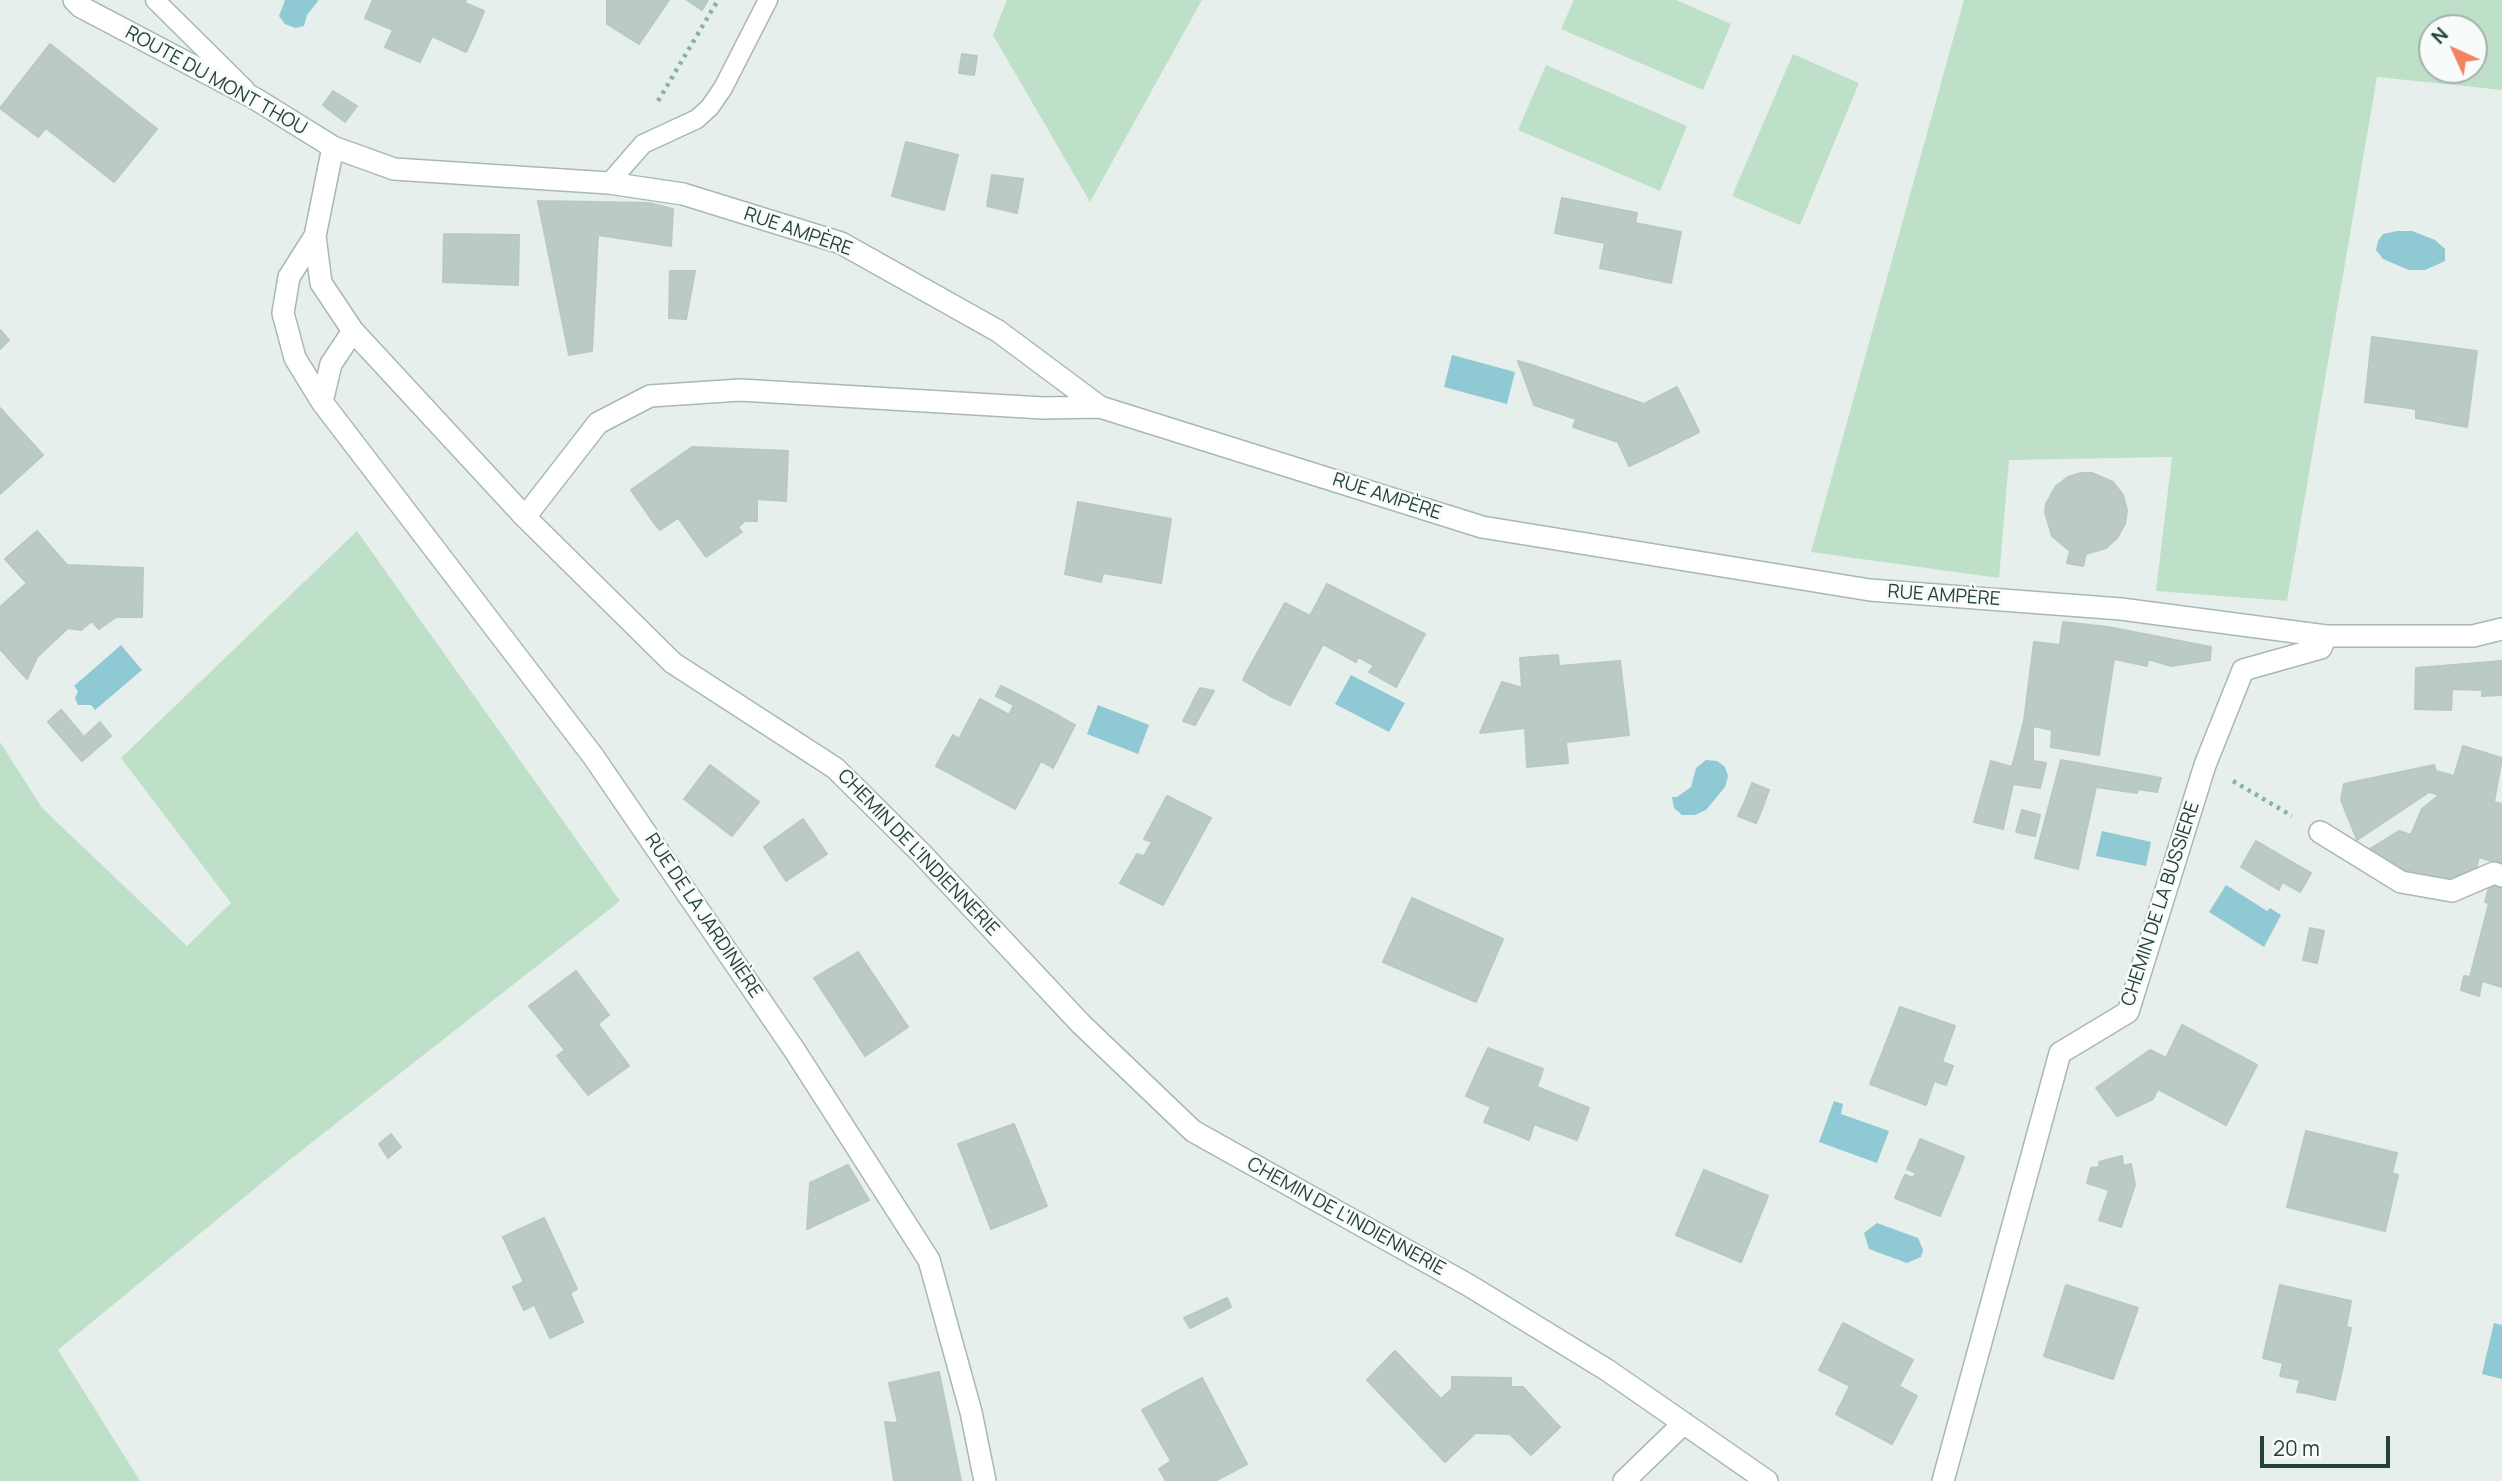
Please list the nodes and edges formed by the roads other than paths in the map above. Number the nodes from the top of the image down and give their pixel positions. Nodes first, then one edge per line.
1 (74, 0) edge
2 (155, 0) edge
3 (768, 0) edge
4 (254, 98) junction
5 (332, 148) junction
6 (610, 183) junction
7 (315, 236) junction
8 (353, 331) junction
9 (322, 402) junction
10 (1100, 407) junction
11 (525, 517) junction
12 (2502, 629) edge
13 (2326, 636) junction
14 (2320, 832) road end
15 (2502, 876) edge
16 (1684, 1423) junction
17 (985, 1481) edge
18 (1624, 1481) edge
19 (1767, 1481) edge
20 (1943, 1481) edge

1 - 4 street, ROUTE DU MONT THOU
2 - 4 lane
3 - 6 lane
4 - 5 street, ROUTE DU MONT THOU
5 - 6 street, RUE AMPÈRE
5 - 7 street
6 - 10 street, RUE AMPÈRE
7 - 8 street
7 - 9 street, RUE DE LA JARDINIÈRE
8 - 9 street
8 - 11 street
9 - 17 street, RUE DE LA JARDINIÈRE
10 - 11 street
10 - 13 street, RUE AMPÈRE
11 - 16 street, CHEMIN DE L'INDIENNERIE
12 - 13 street, RUE AMPÈRE
13 - 20 street, CHEMIN DE LA BUSSIERE
14 - 15 street
16 - 18 street
16 - 19 street, CHEMIN DE L'INDIENNERIE

